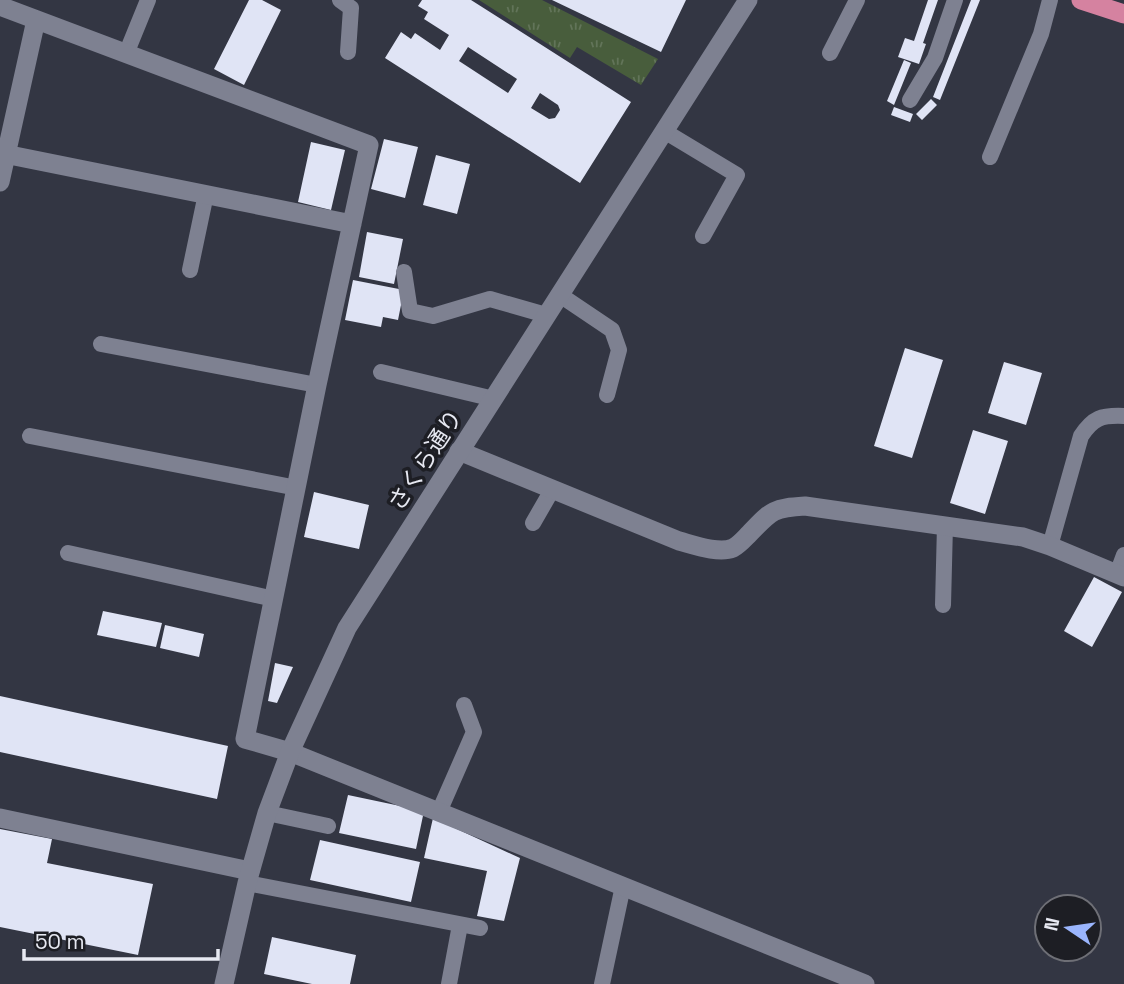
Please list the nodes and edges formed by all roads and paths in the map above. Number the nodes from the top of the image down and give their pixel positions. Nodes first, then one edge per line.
1 (148, 0) edge
2 (340, 0) edge
3 (748, 0) edge
4 (857, 0) edge
5 (955, 0) edge
6 (1050, 0) edge
7 (1081, 0) edge
8 (6, 5) edge
9 (1124, 14) edge
10 (36, 20) junction
11 (348, 52) dead end
12 (830, 53) dead end
13 (125, 54) junction
14 (910, 100) dead end
15 (664, 131) junction
16 (3, 153) edge
17 (990, 157) dead end
18 (0, 182) edge
19 (206, 194) junction
20 (352, 223) junction
21 (703, 236) dead end
22 (190, 270) dead end
23 (404, 272) dead end
24 (560, 295) junction
25 (546, 315) junction
26 (101, 344) dead end
27 (381, 372) dead end
28 (317, 386) junction
29 (607, 395) dead end
30 (494, 399) junction
31 (1124, 416) edge
32 (30, 436) dead end
33 (459, 452) junction
34 (297, 488) junction
35 (552, 490) junction
36 (533, 523) dead end
37 (945, 525) junction
38 (1050, 546) junction
39 (68, 553) dead end
40 (1124, 555) edge
41 (1120, 575) edge
42 (274, 598) junction
43 (943, 605) dead end
44 (464, 705) dead end
45 (290, 752) junction
46 (439, 812) junction
47 (267, 813) junction
48 (0, 818) edge
49 (328, 826) dead end
50 (248, 877) junction
51 (623, 886) junction
52 (460, 925) junction
53 (481, 928) dead end
54 (837, 979) edge
55 (224, 984) edge
56 (449, 984) edge
57 (602, 984) edge
58 (865, 984) edge

1 - 13 lane
2 - 11 lane
3 - 15 street, さくら通り
4 - 12 lane
5 - 14 lane
6 - 17 lane
7 - 9 highway
8 - 10 street
10 - 13 street
10 - 16 street
13 - 20 street
15 - 21 lane
15 - 24 street, さくら通り
16 - 18 street
16 - 19 street
19 - 20 street
19 - 22 lane
20 - 28 street
23 - 25 lane
24 - 25 street, さくら通り
24 - 29 lane
25 - 30 street, さくら通り
26 - 28 lane
27 - 30 lane
28 - 34 street
30 - 33 street, さくら通り
31 - 38 lane
32 - 34 lane
33 - 35 street
33 - 45 street, さくら通り
34 - 42 street
35 - 36 lane
35 - 37 street
37 - 38 street
37 - 43 lane
38 - 41 street
39 - 42 lane
40 - 41 lane
42 - 45 street
44 - 46 lane
45 - 46 street
45 - 47 street, さくら通り
46 - 51 street
47 - 49 lane
47 - 50 street, さくら通り
48 - 50 street
50 - 52 lane
50 - 55 street, さくら通り
51 - 54 street
51 - 57 lane
52 - 53 lane
52 - 56 lane
54 - 58 street

